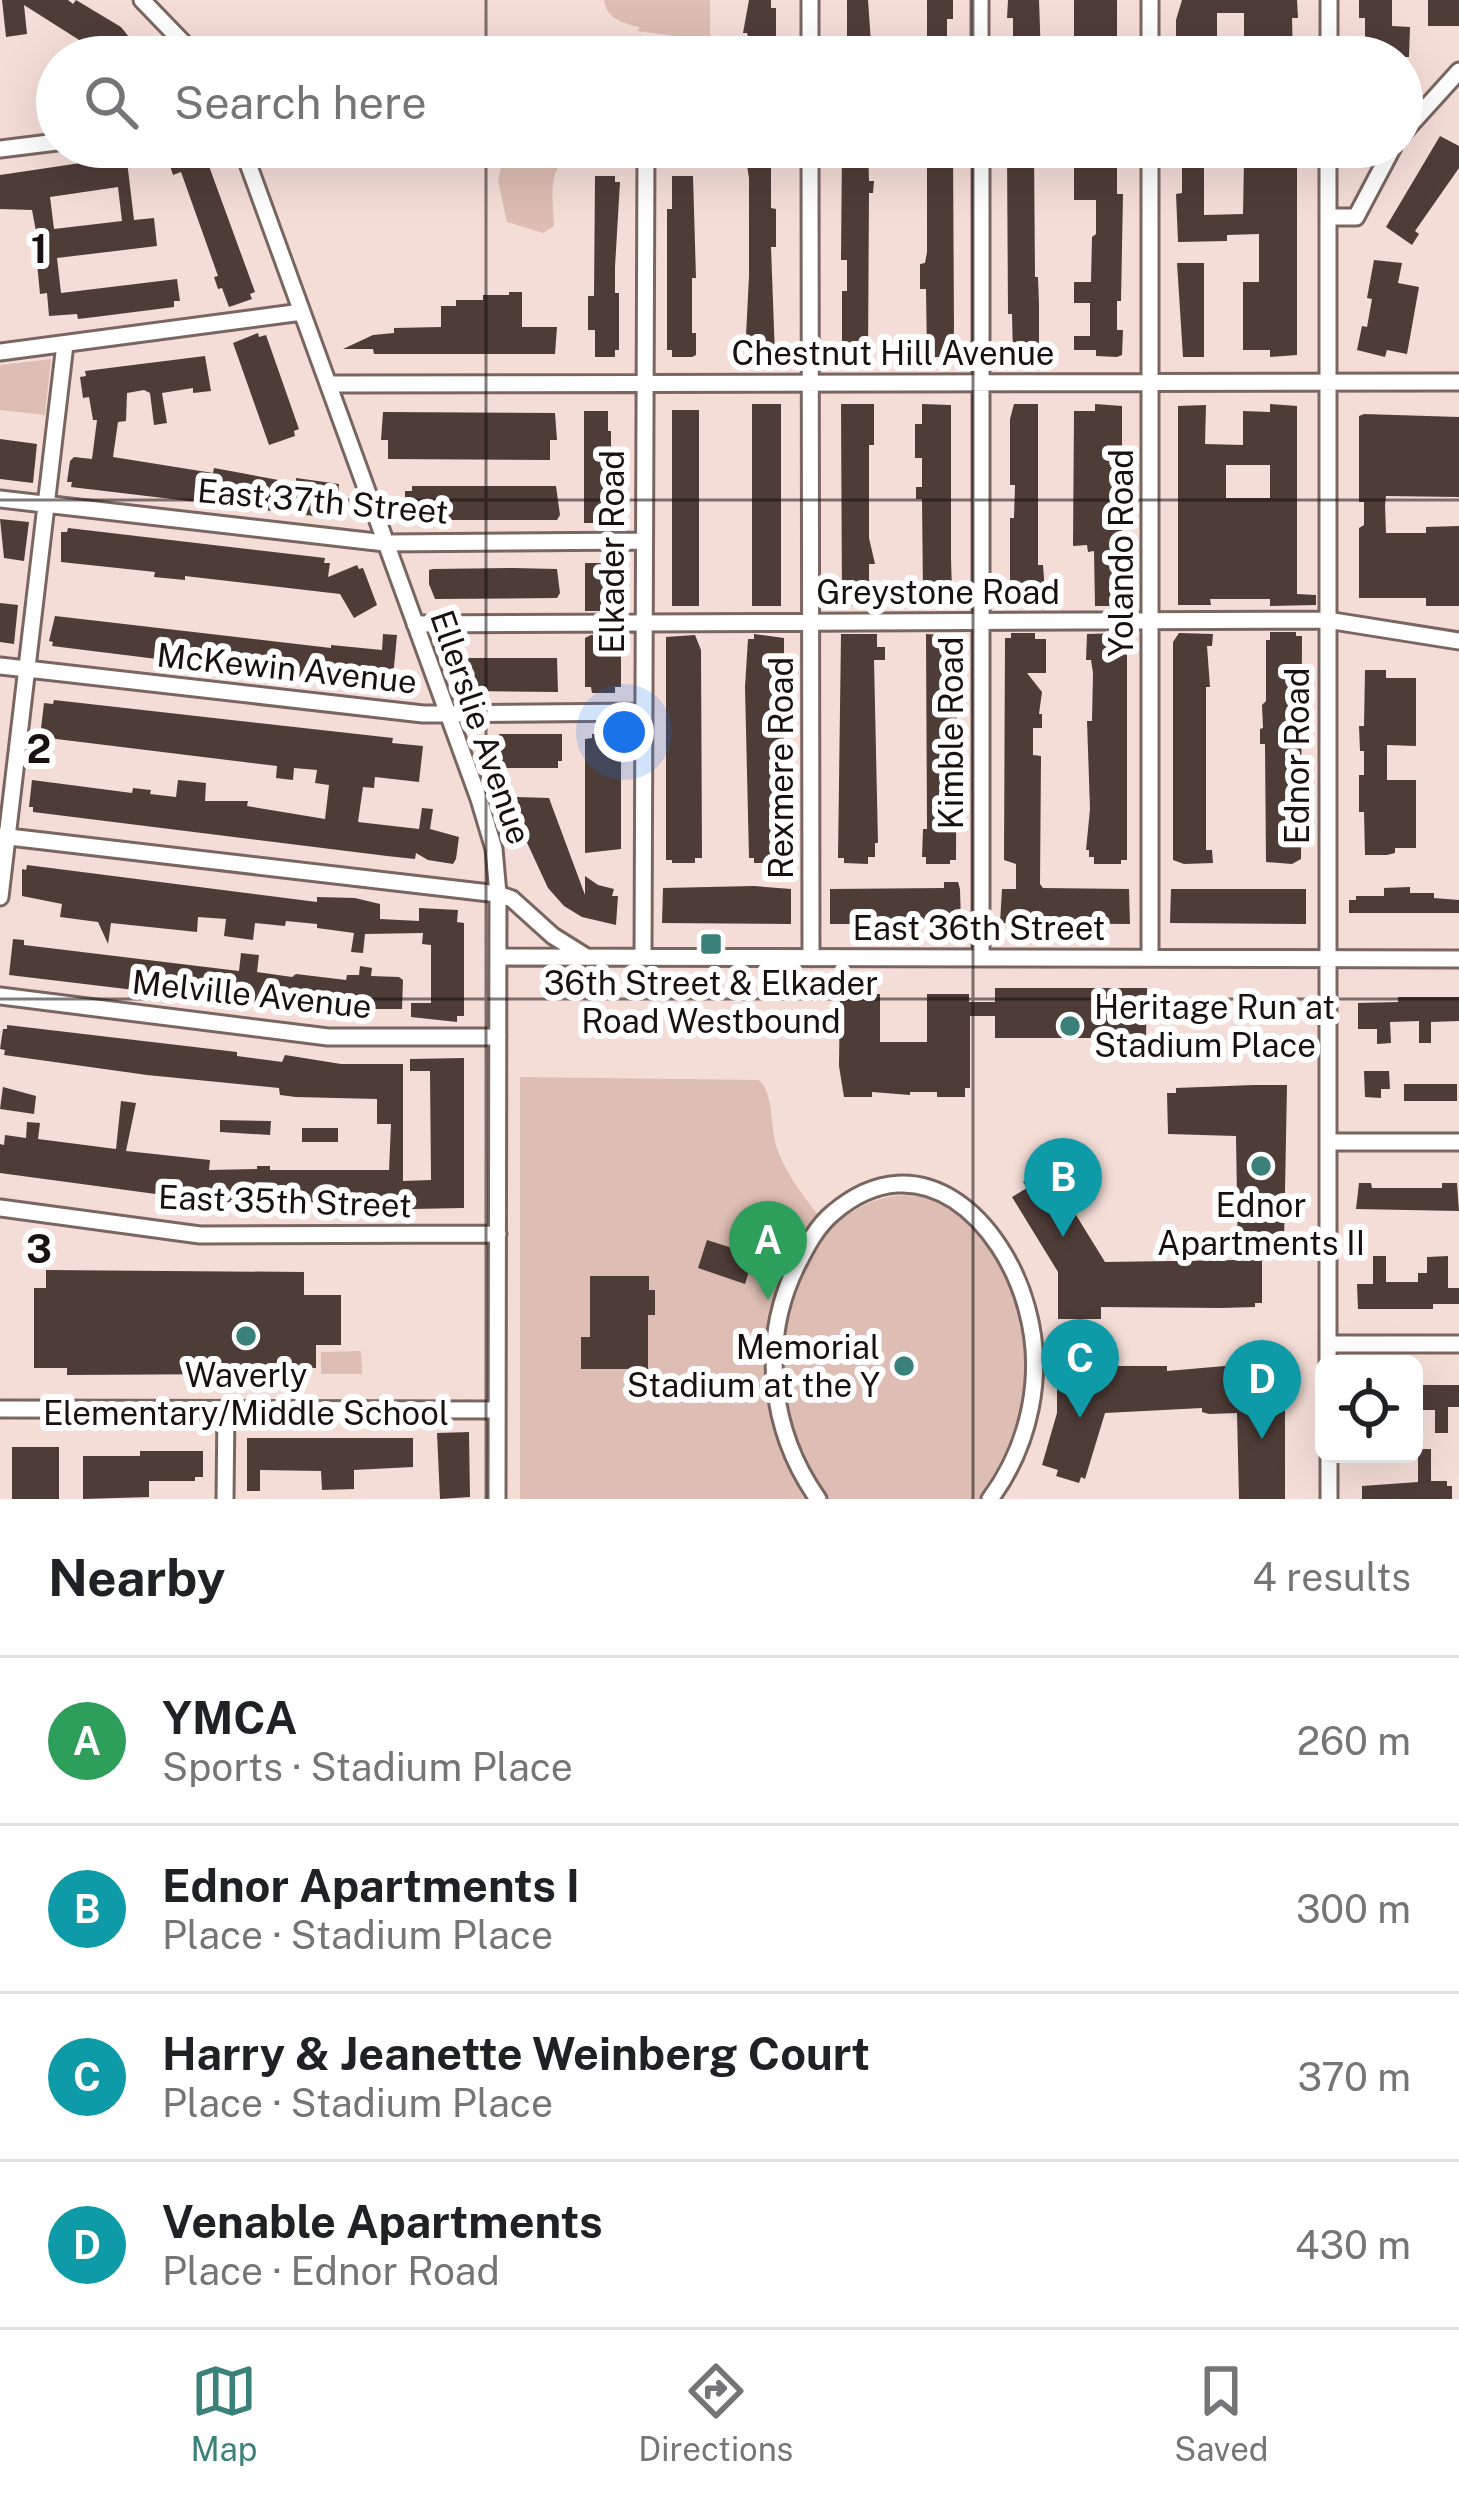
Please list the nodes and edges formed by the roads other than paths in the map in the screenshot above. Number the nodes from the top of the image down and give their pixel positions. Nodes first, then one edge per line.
1 (142, 0) edge
2 (810, 0) edge
3 (980, 0) edge
4 (1150, 0) edge
5 (1329, 0) edge
6 (177, 36) edge
7 (810, 36) edge
8 (980, 36) edge
9 (1150, 36) edge
10 (1329, 36) edge
11 (1459, 71) edge
12 (1423, 111) edge
13 (36, 145) edge
14 (0, 149) edge
15 (250, 168) edge
16 (646, 168) edge
17 (810, 168) edge
18 (981, 168) edge
19 (1150, 168) edge
20 (1328, 168) edge
21 (1382, 168) edge
22 (1328, 217) junction
23 (302, 312) junction
24 (65, 344) junction
25 (0, 352) edge
26 (1150, 382) junction
27 (1326, 382) junction
28 (1459, 382) edge
29 (643, 383) junction
30 (812, 383) junction
31 (981, 383) junction
32 (328, 384) junction
33 (0, 499) edge
34 (48, 505) junction
35 (641, 541) junction
36 (386, 543) junction
37 (1327, 620) junction
38 (1150, 621) junction
39 (811, 622) junction
40 (980, 622) junction
41 (642, 623) junction
42 (415, 624) junction
43 (1459, 641) edge
44 (0, 666) edge
45 (25, 668) junction
46 (640, 712) junction
47 (448, 714) junction
48 (3, 836) edge
49 (498, 894) junction
50 (0, 897) edge
51 (498, 957) junction
52 (588, 957) junction
53 (643, 957) junction
54 (811, 958) junction
55 (981, 958) junction
56 (1150, 958) junction
57 (1327, 959) junction
58 (1459, 959) edge
59 (0, 997) edge
60 (498, 1037) junction
61 (1328, 1142) junction
62 (1459, 1142) edge
63 (0, 1208) edge
64 (498, 1234) junction
65 (1328, 1344) junction
66 (1459, 1344) edge
67 (1328, 1355) edge
68 (0, 1409) edge
69 (226, 1409) junction
70 (497, 1410) junction
71 (1328, 1463) edge
72 (225, 1499) edge
73 (497, 1499) edge
74 (818, 1499) edge
75 (990, 1499) edge
76 (1329, 1499) edge

1 - 6 street
2 - 7 street
3 - 8 street
4 - 9 street
5 - 10 street
11 - 12 street
13 - 14 street
15 - 23 street, Ellerslie Avenue
16 - 29 street, Elkader Road
17 - 30 street, Rexmere Road
18 - 31 street, Kimble Road
19 - 26 street, Yolando Road
20 - 22 street, Ednor Road
21 - 22 street
22 - 27 street, Ednor Road
23 - 24 street
23 - 32 street, Ellerslie Avenue
24 - 25 street
24 - 34 street
26 - 27 street, Chestnut Hill Avenue
26 - 31 street, Chestnut Hill Avenue
26 - 38 street, Yolando Road
27 - 28 street, Chestnut Hill Avenue
27 - 37 street, Ednor Road
29 - 30 street, Chestnut Hill Avenue
29 - 32 street, Chestnut Hill Avenue
29 - 35 street, Elkader Road
30 - 31 street, Chestnut Hill Avenue
30 - 39 street, Rexmere Road
31 - 40 street, Kimble Road
32 - 36 street, Ellerslie Avenue
33 - 34 street, East 37th Street
34 - 36 street, East 37th Street
34 - 45 street
35 - 36 street, East 37th Street
35 - 41 street, Elkader Road
36 - 42 street, Ellerslie Avenue
37 - 38 street, Greystone Road
37 - 43 street, Greystone Road
37 - 57 street, Ednor Road
38 - 40 street, Greystone Road
38 - 56 street, Yolando Road
39 - 40 street, Greystone Road
39 - 41 street, Greystone Road
39 - 54 street, Rexmere Road
40 - 55 street, Kimble Road
41 - 42 street, Greystone Road
41 - 46 street, Elkader Road
42 - 47 street, Ellerslie Avenue
44 - 45 street, McKewin Avenue
45 - 47 street, McKewin Avenue
45 - 48 street
46 - 47 street, McKewin Avenue
46 - 53 street, Elkader Road
47 - 49 street, Ellerslie Avenue
48 - 49 street
48 - 50 street
49 - 51 street, Ellerslie Avenue
49 - 52 street
51 - 52 street, East 36th Street
51 - 60 street, Ellerslie Avenue
52 - 53 street, East 36th Street
53 - 54 street, East 36th Street
54 - 55 street, East 36th Street
55 - 56 street, East 36th Street
56 - 57 street, East 36th Street
57 - 58 street, East 36th Street
57 - 61 street, Ednor Road
59 - 60 street, Melville Avenue
60 - 64 street, Ellerslie Avenue
61 - 62 street
61 - 65 street, Ednor Road
63 - 64 street, East 35th Street
64 - 70 street, Ellerslie Avenue
65 - 66 street
65 - 67 street, Ednor Road
68 - 69 street
69 - 70 street
69 - 72 street
70 - 73 street, Ellerslie Avenue
71 - 76 street
74 - 75 street

